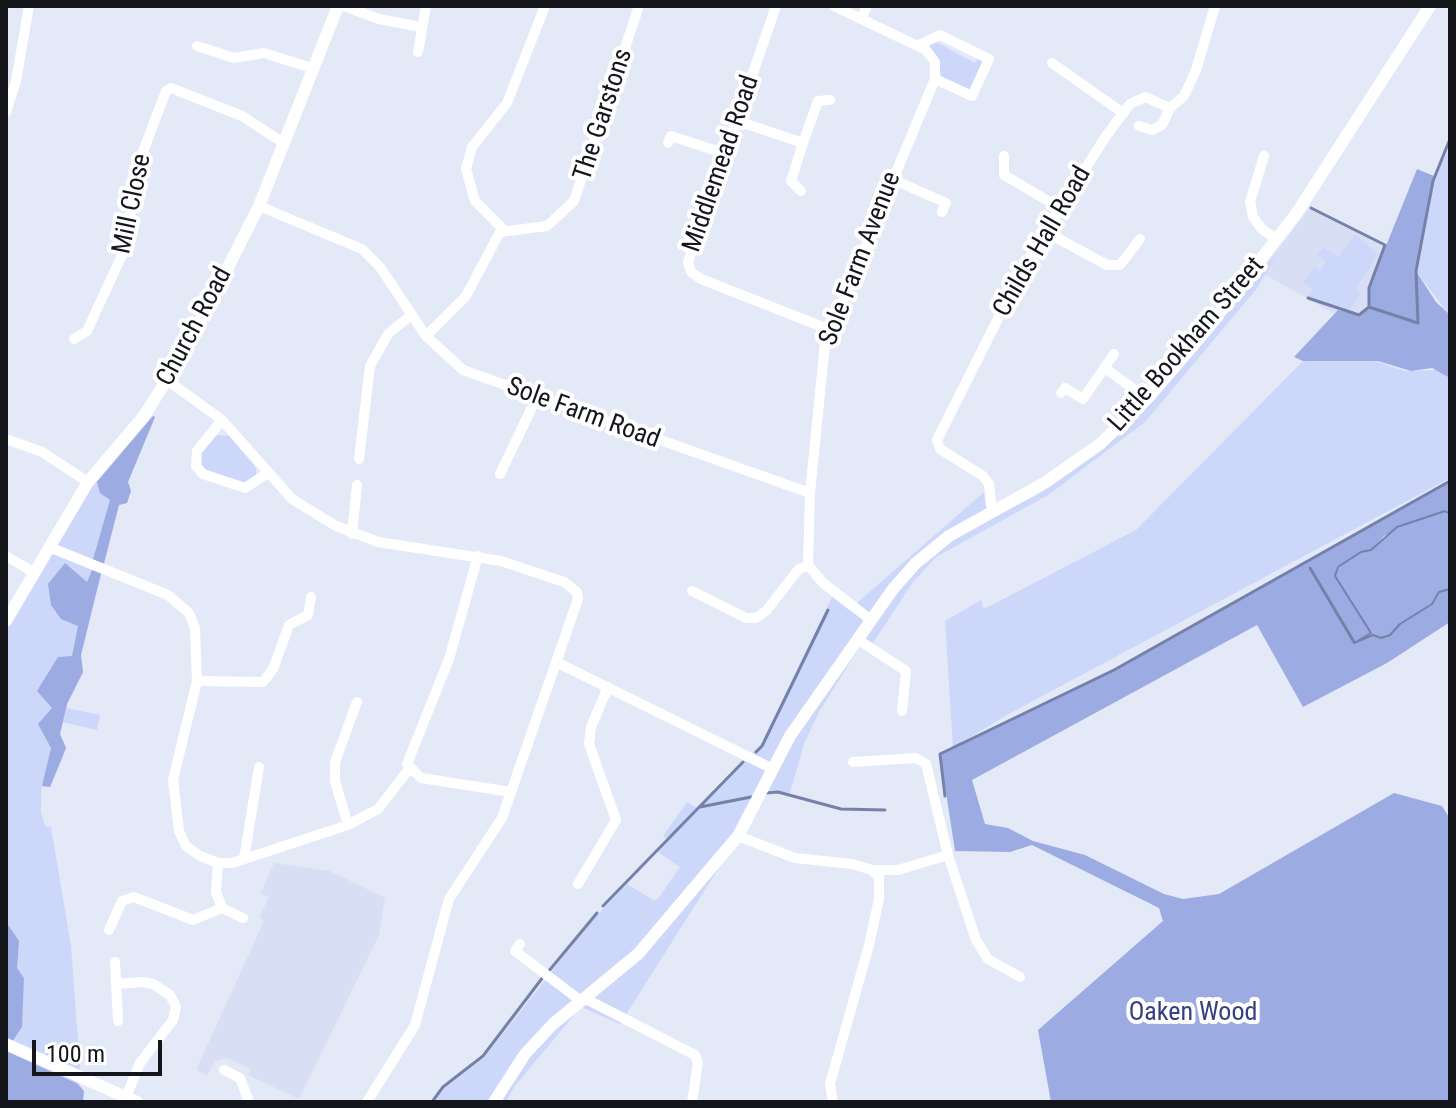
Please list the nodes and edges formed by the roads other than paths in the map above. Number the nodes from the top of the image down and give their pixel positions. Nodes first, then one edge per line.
1 (29, 6) edge
2 (341, 6) edge
3 (426, 6) edge
4 (545, 6) edge
5 (639, 6) edge
6 (776, 6) edge
7 (834, 6) edge
8 (867, 6) edge
9 (1215, 6) edge
10 (1430, 6) edge
11 (861, 19) junction
12 (421, 27) junction
13 (197, 46) dead end
14 (917, 46) junction
15 (418, 52) dead end
16 (1052, 63) dead end
17 (312, 68) junction
18 (935, 79) junction
19 (830, 100) dead end
20 (1170, 108) junction
21 (6, 112) edge
22 (1123, 113) junction
23 (735, 120) junction
24 (1139, 126) dead end
25 (282, 142) junction
26 (668, 143) dead end
27 (803, 143) junction
28 (723, 153) junction
29 (1004, 156) dead end
30 (1264, 156) dead end
31 (892, 179) junction
32 (801, 191) dead end
33 (259, 206) junction
34 (1060, 208) junction
35 (942, 212) dead end
36 (504, 230) junction
37 (1046, 232) junction
38 (1140, 239) dead end
39 (1277, 240) junction
40 (411, 315) junction
41 (828, 329) junction
42 (426, 336) junction
43 (74, 339) dead end
44 (1114, 354) dead end
45 (1105, 368) junction
46 (167, 380) junction
47 (1061, 393) dead end
48 (537, 397) junction
49 (1147, 399) junction
50 (222, 420) junction
51 (6, 439) edge
52 (359, 459) dead end
53 (268, 473) junction
54 (500, 474) dead end
55 (88, 482) junction
56 (357, 485) dead end
57 (810, 493) junction
58 (992, 511) junction
59 (352, 534) junction
60 (49, 547) junction
61 (6, 556) edge
62 (478, 556) junction
63 (808, 565) junction
64 (35, 573) junction
65 (692, 591) dead end
66 (311, 597) dead end
67 (871, 620) junction
68 (6, 621) edge
69 (857, 639) junction
70 (556, 662) junction
71 (197, 681) junction
72 (608, 687) junction
73 (357, 702) dead end
74 (902, 711) dead end
75 (853, 762) dead end
76 (259, 767) dead end
77 (409, 769) junction
78 (773, 769) junction
79 (511, 792) junction
80 (348, 825) junction
81 (738, 836) junction
82 (948, 855) junction
83 (244, 859) junction
84 (218, 863) junction
85 (872, 870) junction
86 (578, 884) dead end
87 (222, 908) junction
88 (243, 918) dead end
89 (109, 930) dead end
90 (520, 944) dead end
91 (115, 962) dead end
92 (1020, 977) dead end
93 (116, 984) junction
94 (583, 1000) junction
95 (118, 1021) dead end
96 (6, 1044) edge
97 (224, 1070) dead end
98 (131, 1100) edge
99 (246, 1101) edge
100 (367, 1102) edge
101 (494, 1102) edge
102 (692, 1102) edge
103 (833, 1102) edge

1 - 21 street
2 - 12 street
2 - 17 street, Church Road
3 - 12 street
4 - 36 street
5 - 36 street, The Garstons
6 - 23 street, Middlemead Road
7 - 11 street
8 - 11 street
9 - 20 street
10 - 39 street, Little Bookham Street
11 - 14 street
12 - 15 street
13 - 17 street
14 - 18 street
14 - 18 street
16 - 22 street
17 - 25 street, Church Road
18 - 31 street, Sole Farm Avenue
19 - 27 street
20 - 22 street
20 - 24 street
22 - 34 street, Childs Hall Road
23 - 27 street
23 - 28 street, Middlemead Road
25 - 33 street, Church Road
25 - 43 street, Mill Close
26 - 28 street
27 - 32 street
28 - 41 street, Middlemead Road
29 - 34 street
30 - 39 street
31 - 35 street
31 - 41 street, Sole Farm Avenue
33 - 40 street, Sole Farm Road
33 - 46 street, Church Road
34 - 37 street, Childs Hall Road
36 - 42 street
37 - 38 street
37 - 58 street, Childs Hall Road
39 - 49 street, Little Bookham Street
40 - 42 street, Sole Farm Road
40 - 52 street
41 - 57 street, Sole Farm Avenue
42 - 48 street, Sole Farm Road
44 - 45 street
45 - 47 street
45 - 49 street
46 - 50 street
46 - 55 street, Church Road
48 - 54 street
48 - 57 street, Sole Farm Road
49 - 58 street, Little Bookham Street
50 - 53 street
50 - 53 street
51 - 55 street
53 - 59 street
55 - 60 street, Church Road
56 - 59 street
57 - 63 street
58 - 67 street, Little Bookham Street
59 - 62 street
60 - 64 street, Church Road
60 - 71 street
61 - 64 street
62 - 70 street
62 - 77 street
63 - 65 street
63 - 67 street
64 - 68 street, Church Road
66 - 71 street
67 - 69 street, Little Bookham Street
69 - 74 street
69 - 78 street, Little Bookham Street
70 - 72 street
70 - 79 street
71 - 84 street
72 - 78 street
72 - 86 street
73 - 80 street
75 - 82 street
76 - 83 street
77 - 79 street
77 - 80 street
78 - 81 street, Little Bookham Street
79 - 100 street
80 - 83 street
81 - 85 street
81 - 94 street, Little Bookham Street
82 - 85 street
82 - 92 street
83 - 84 street
84 - 87 street
85 - 103 street
87 - 88 street
87 - 89 street
90 - 94 street
91 - 93 street
93 - 95 street
93 - 98 street
94 - 101 street, Little Bookham Street
94 - 102 street
96 - 98 street
97 - 99 street

